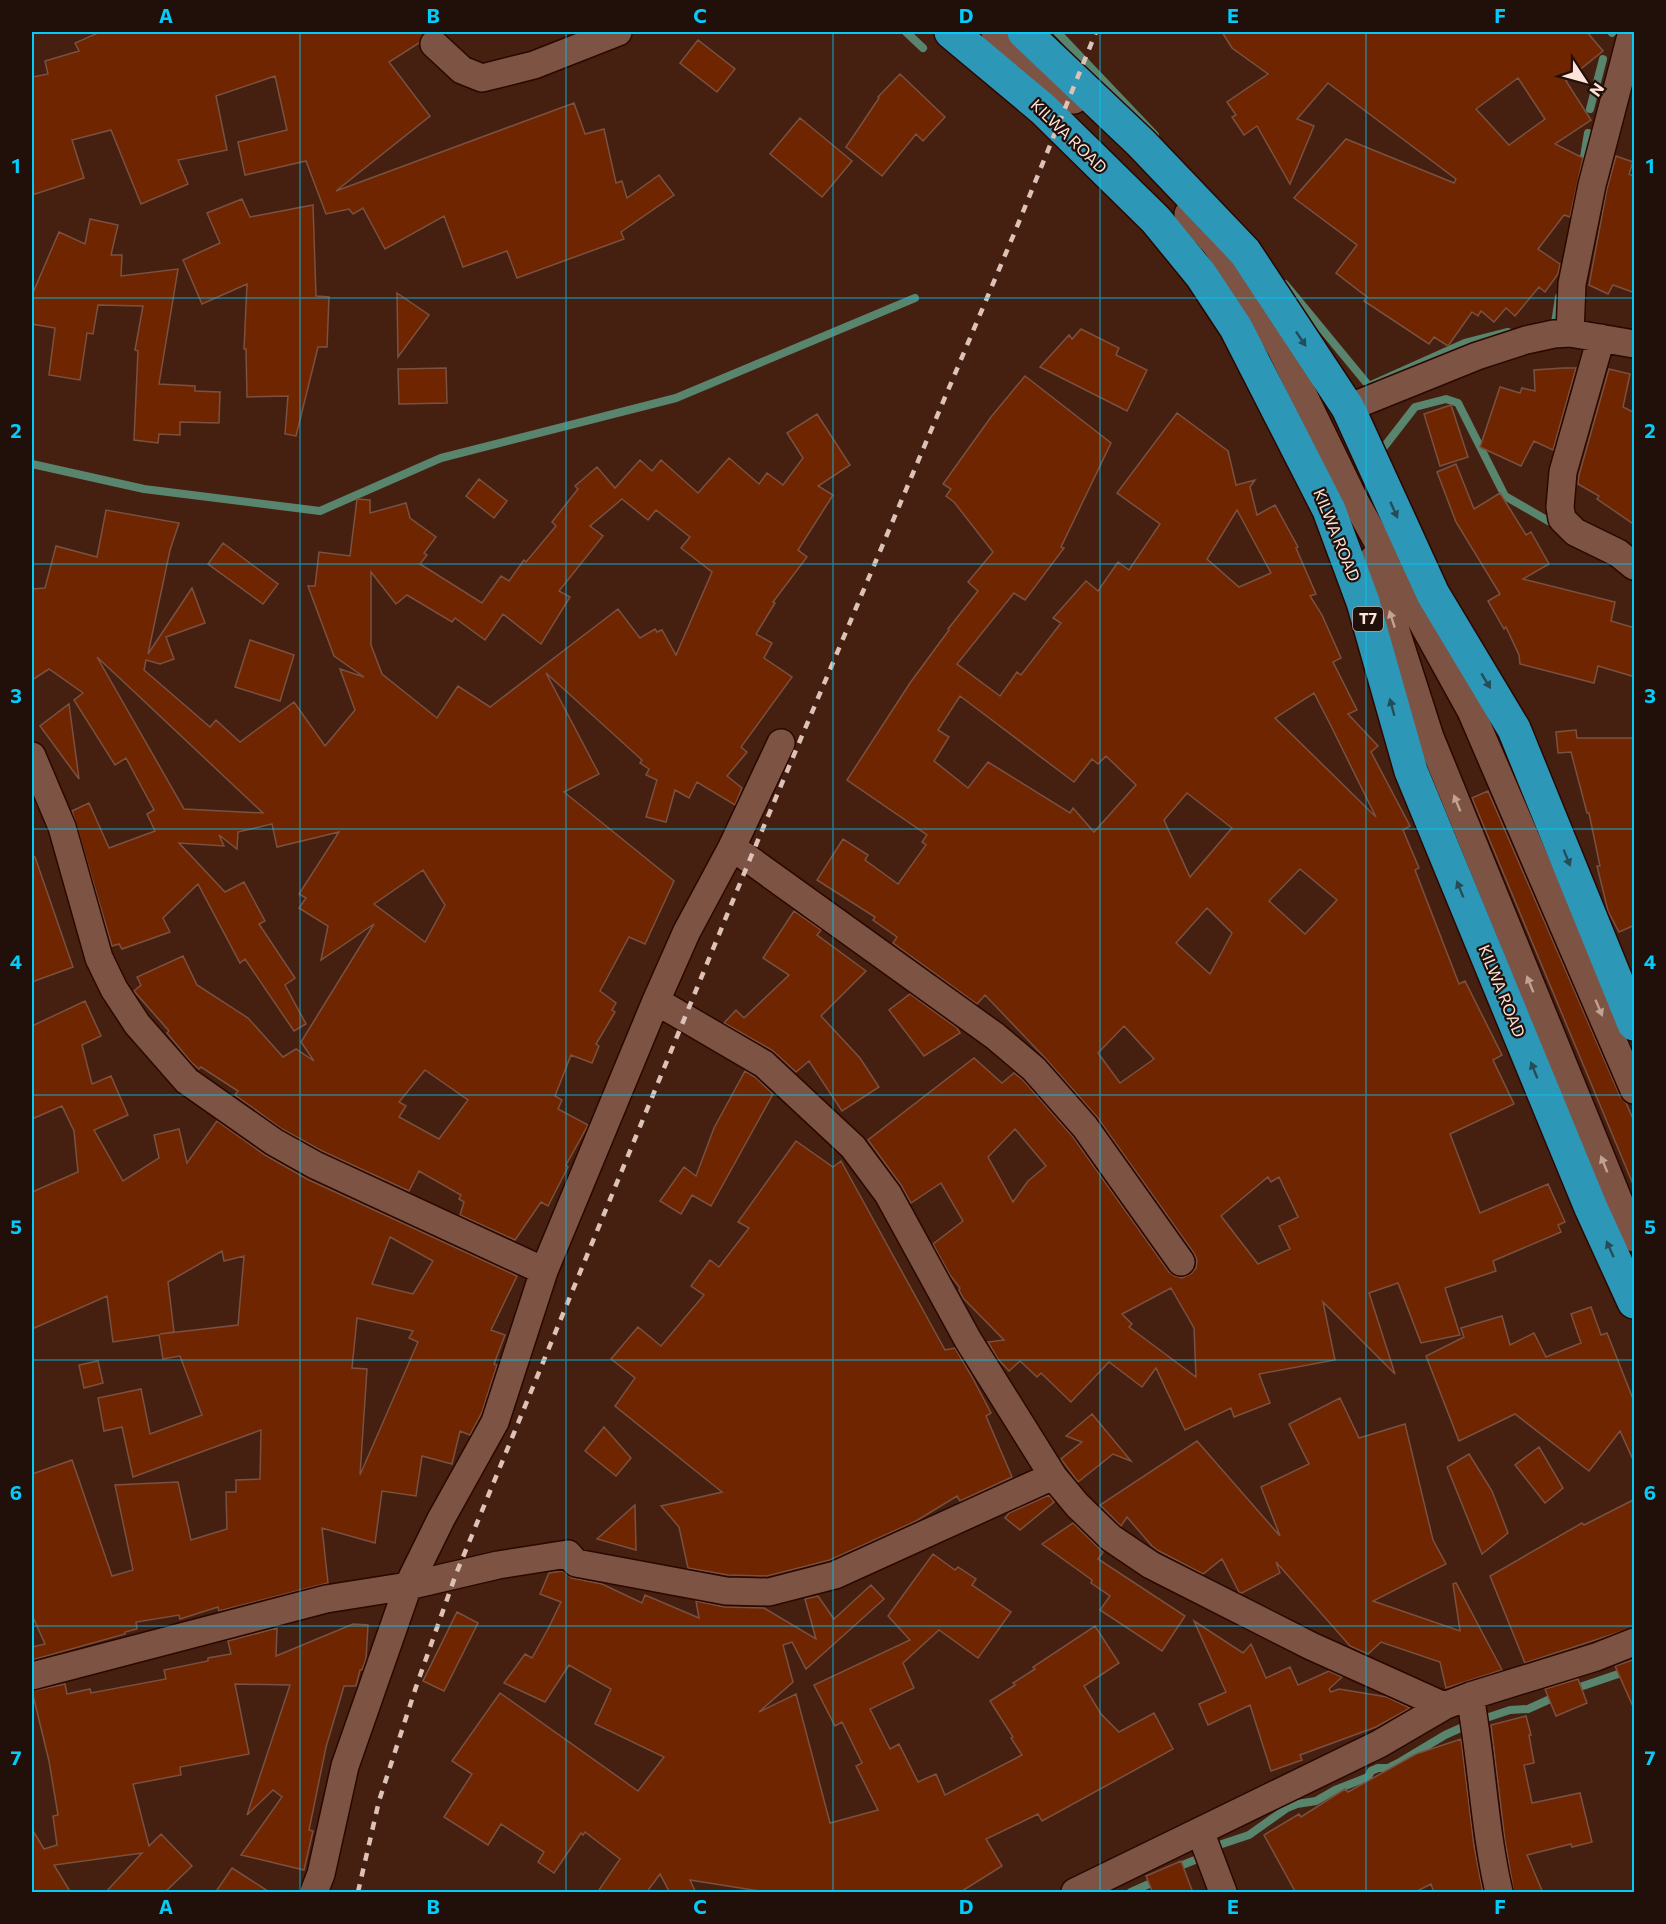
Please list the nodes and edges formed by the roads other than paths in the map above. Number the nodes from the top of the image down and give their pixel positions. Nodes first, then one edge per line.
1 (618, 32) edge
2 (951, 32) edge
3 (995, 32) edge
4 (1024, 32) edge
5 (1632, 32) edge
6 (434, 44) dead end
7 (1570, 333) junction
8 (1601, 338) junction
9 (1635, 344) edge
10 (1348, 408) junction
11 (1355, 501) junction
12 (1635, 566) edge
13 (781, 743) dead end
14 (32, 756) edge
15 (732, 847) junction
16 (656, 1001) junction
17 (1635, 1024) edge
18 (1635, 1090) edge
19 (1635, 1238) edge
20 (1181, 1262) dead end
21 (544, 1271) junction
22 (1635, 1302) edge
23 (1053, 1476) junction
24 (408, 1586) junction
25 (1635, 1642) edge
26 (32, 1676) edge
27 (1470, 1696) junction
28 (1444, 1706) junction
29 (1200, 1831) junction
30 (314, 1893) edge
31 (1075, 1893) edge
32 (1223, 1893) edge
33 (1499, 1893) edge

1 - 6 street
22 -> 2 highway, KILWA ROAD / T7
3 - 11 street
4 -> 10 highway
5 - 7 street
7 - 8 street
7 - 10 street
8 - 9 street
8 - 12 street
10 -> 17 highway
11 -> 18 street
19 -> 11 street
13 - 15 street
14 - 21 street
15 - 16 street
15 - 20 street
16 - 21 street
16 - 23 street
21 - 24 street
23 - 24 street
23 - 28 street
24 - 26 street
24 - 30 street
25 - 27 street
27 - 28 street
27 - 33 street
28 - 29 street
29 - 31 street
29 - 32 street

